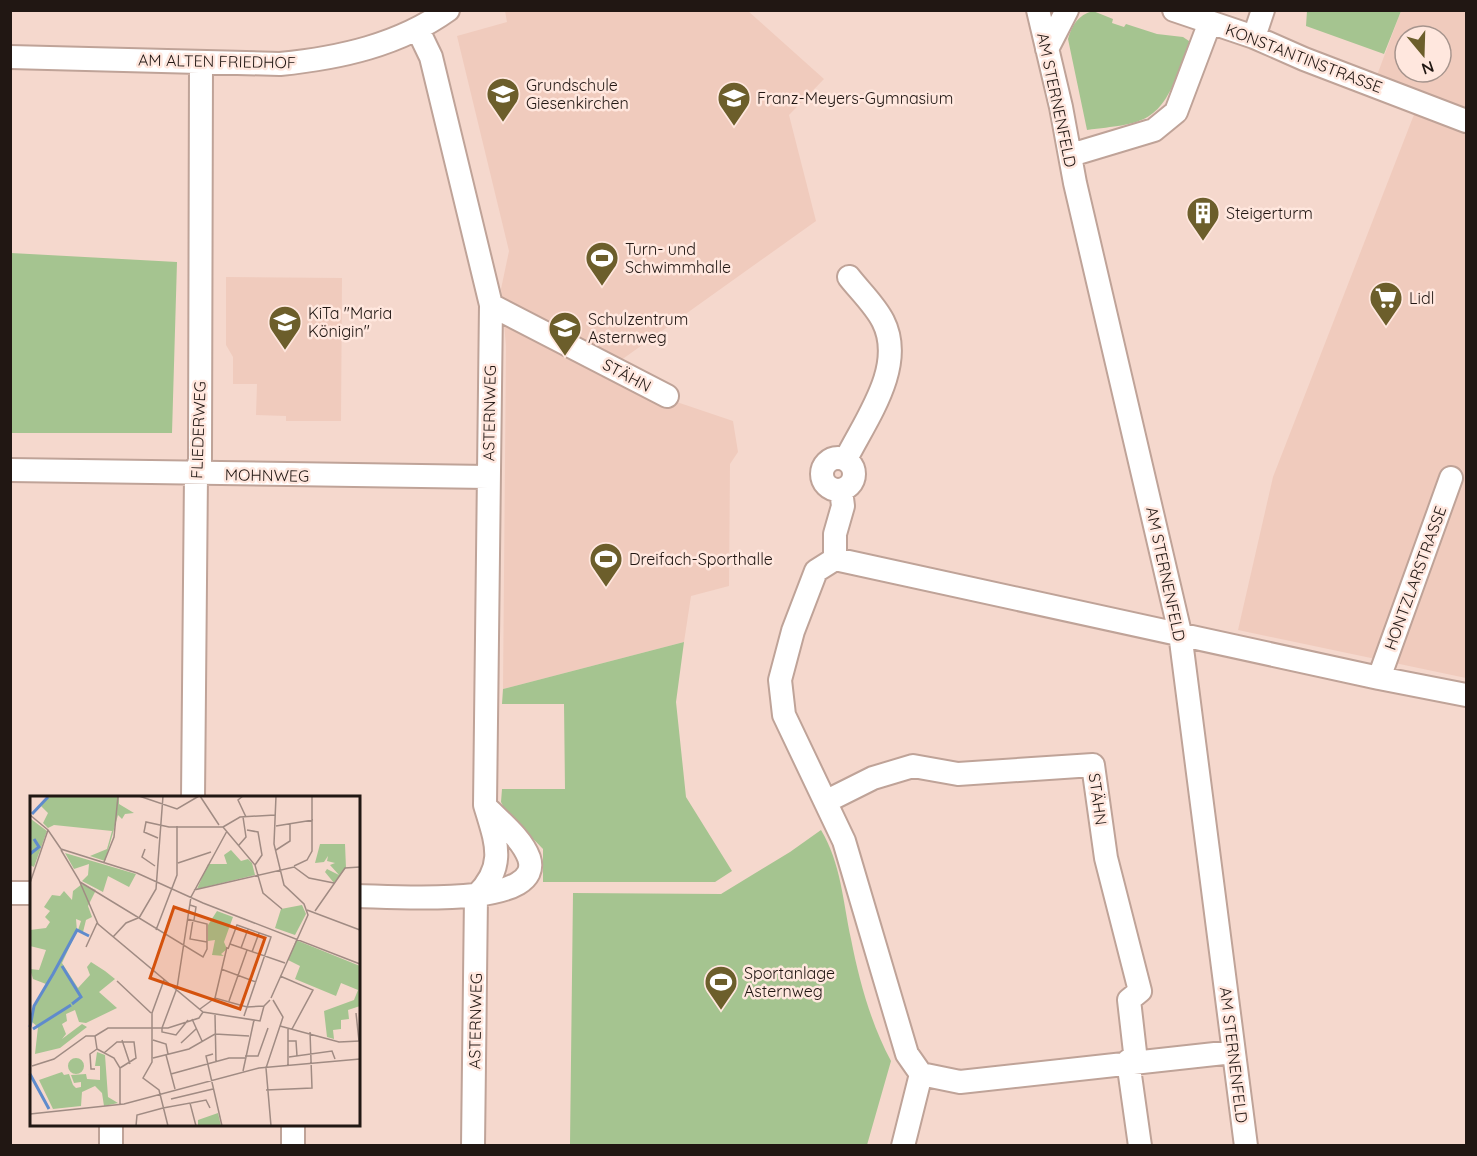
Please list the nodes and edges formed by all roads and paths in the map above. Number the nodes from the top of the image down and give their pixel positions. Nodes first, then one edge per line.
1 (448, 10) edge
2 (1038, 10) edge
3 (1067, 10) edge
4 (1174, 10) edge
5 (1263, 10) edge
6 (1210, 22) junction
7 (418, 30) junction
8 (1254, 37) junction
9 (1047, 49) junction
10 (10, 57) edge
11 (201, 63) junction
12 (1467, 121) edge
13 (1071, 155) junction
14 (849, 277) dead end
15 (490, 304) junction
16 (667, 396) dead end
17 (10, 470) edge
18 (196, 474) junction
19 (488, 477) junction
20 (1451, 478) dead end
21 (835, 559) junction
22 (1180, 633) junction
23 (1379, 678) junction
24 (1467, 694) edge
25 (193, 796) edge
26 (827, 801) junction
27 (485, 805) junction
28 (10, 893) edge
29 (30, 893) edge
30 (360, 896) edge
31 (476, 896) junction
32 (1233, 1052) junction
33 (1132, 1061) junction
34 (921, 1074) junction
35 (111, 1126) edge
36 (293, 1126) edge
37 (111, 1146) edge
38 (293, 1146) edge
39 (473, 1146) edge
40 (903, 1146) edge
41 (1140, 1146) edge
42 (1246, 1146) edge

1 - 7 street, AM ALTEN FRIEDHOF
2 - 9 street, AM STERNENFELD
3 - 9 street
4 - 6 street, KONSTANTINSTRASSE
5 - 8 street
6 - 8 street, KONSTANTINSTRASSE
6 - 13 street
7 - 11 street, AM ALTEN FRIEDHOF
7 - 15 street, ASTERNWEG
8 - 12 street, KONSTANTINSTRASSE
9 - 13 street, AM STERNENFELD
10 - 11 street, AM ALTEN FRIEDHOF
11 - 18 street, FLIEDERWEG
13 - 22 street, AM STERNENFELD
14 - 21 street
15 - 16 street, STÄHN
15 - 19 street, ASTERNWEG
17 - 18 street, MOHNWEG
18 - 19 street, MOHNWEG
18 - 25 street, FLIEDERWEG
19 - 27 street, ASTERNWEG
20 - 23 street, HONTZLARSTRASSE
21 - 22 street
21 - 26 street
22 - 23 street
22 - 32 street, AM STERNENFELD
23 - 24 street
26 - 33 street, STÄHN
26 - 34 street
27 - 31 street, ASTERNWEG
27 - 31 street
28 - 29 street
30 - 31 street
31 - 39 street, ASTERNWEG
32 - 33 street
32 - 42 street, AM STERNENFELD
33 - 34 street
33 - 41 street
34 - 40 street
35 - 37 street
36 - 38 street

